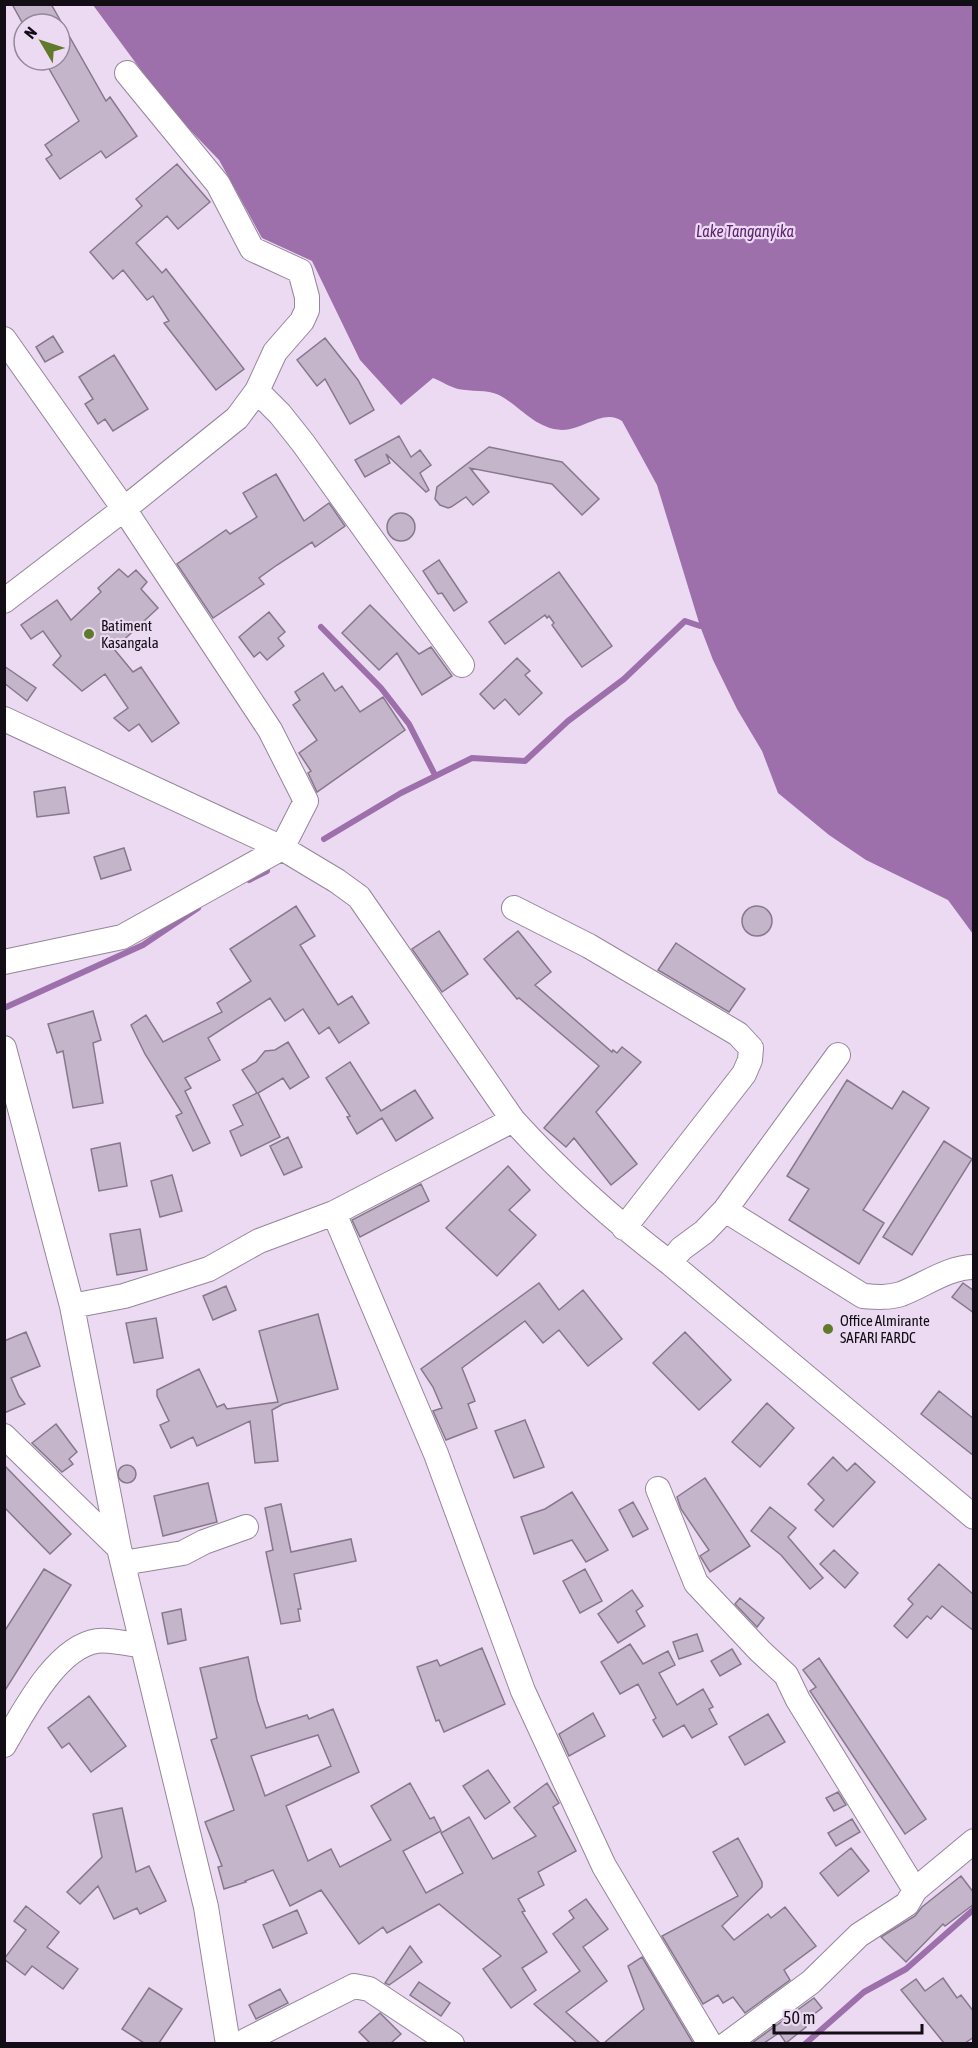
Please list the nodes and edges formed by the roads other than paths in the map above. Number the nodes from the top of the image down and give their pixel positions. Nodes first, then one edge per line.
1 (127, 73) dead end
2 (4, 339) edge
3 (257, 391) junction
4 (124, 509) junction
5 (4, 601) edge
6 (462, 665) dead end
7 (4, 719) edge
8 (282, 848) junction
9 (514, 908) dead end
10 (4, 962) edge
11 (838, 1055) dead end
12 (7, 1064) edge
13 (513, 1120) junction
14 (725, 1210) junction
15 (334, 1213) junction
16 (624, 1228) junction
17 (670, 1263) junction
18 (974, 1267) edge
19 (72, 1306) junction
20 (4, 1436) edge
21 (658, 1489) dead end
22 (974, 1517) edge
23 (246, 1527) dead end
24 (121, 1556) junction
25 (143, 1646) junction
26 (4, 1745) edge
27 (974, 1842) edge
28 (915, 1890) junction
29 (228, 2043) edge
30 (239, 2043) edge
31 (452, 2043) edge
32 (710, 2043) edge
33 (727, 2043) edge

1 - 3 street
2 - 4 street
3 - 4 street
3 - 6 street
4 - 5 street
4 - 8 street
7 - 8 street
8 - 10 street
8 - 13 street
9 - 16 street
11 - 14 street
12 - 19 street
13 - 15 street
13 - 16 street
14 - 17 street
14 - 18 street
15 - 19 street
15 - 32 street
16 - 17 street
17 - 22 street
19 - 24 street
20 - 24 street
21 - 28 street
23 - 24 street
24 - 25 street
25 - 26 street
25 - 29 street
27 - 28 street
28 - 33 street
30 - 31 street

